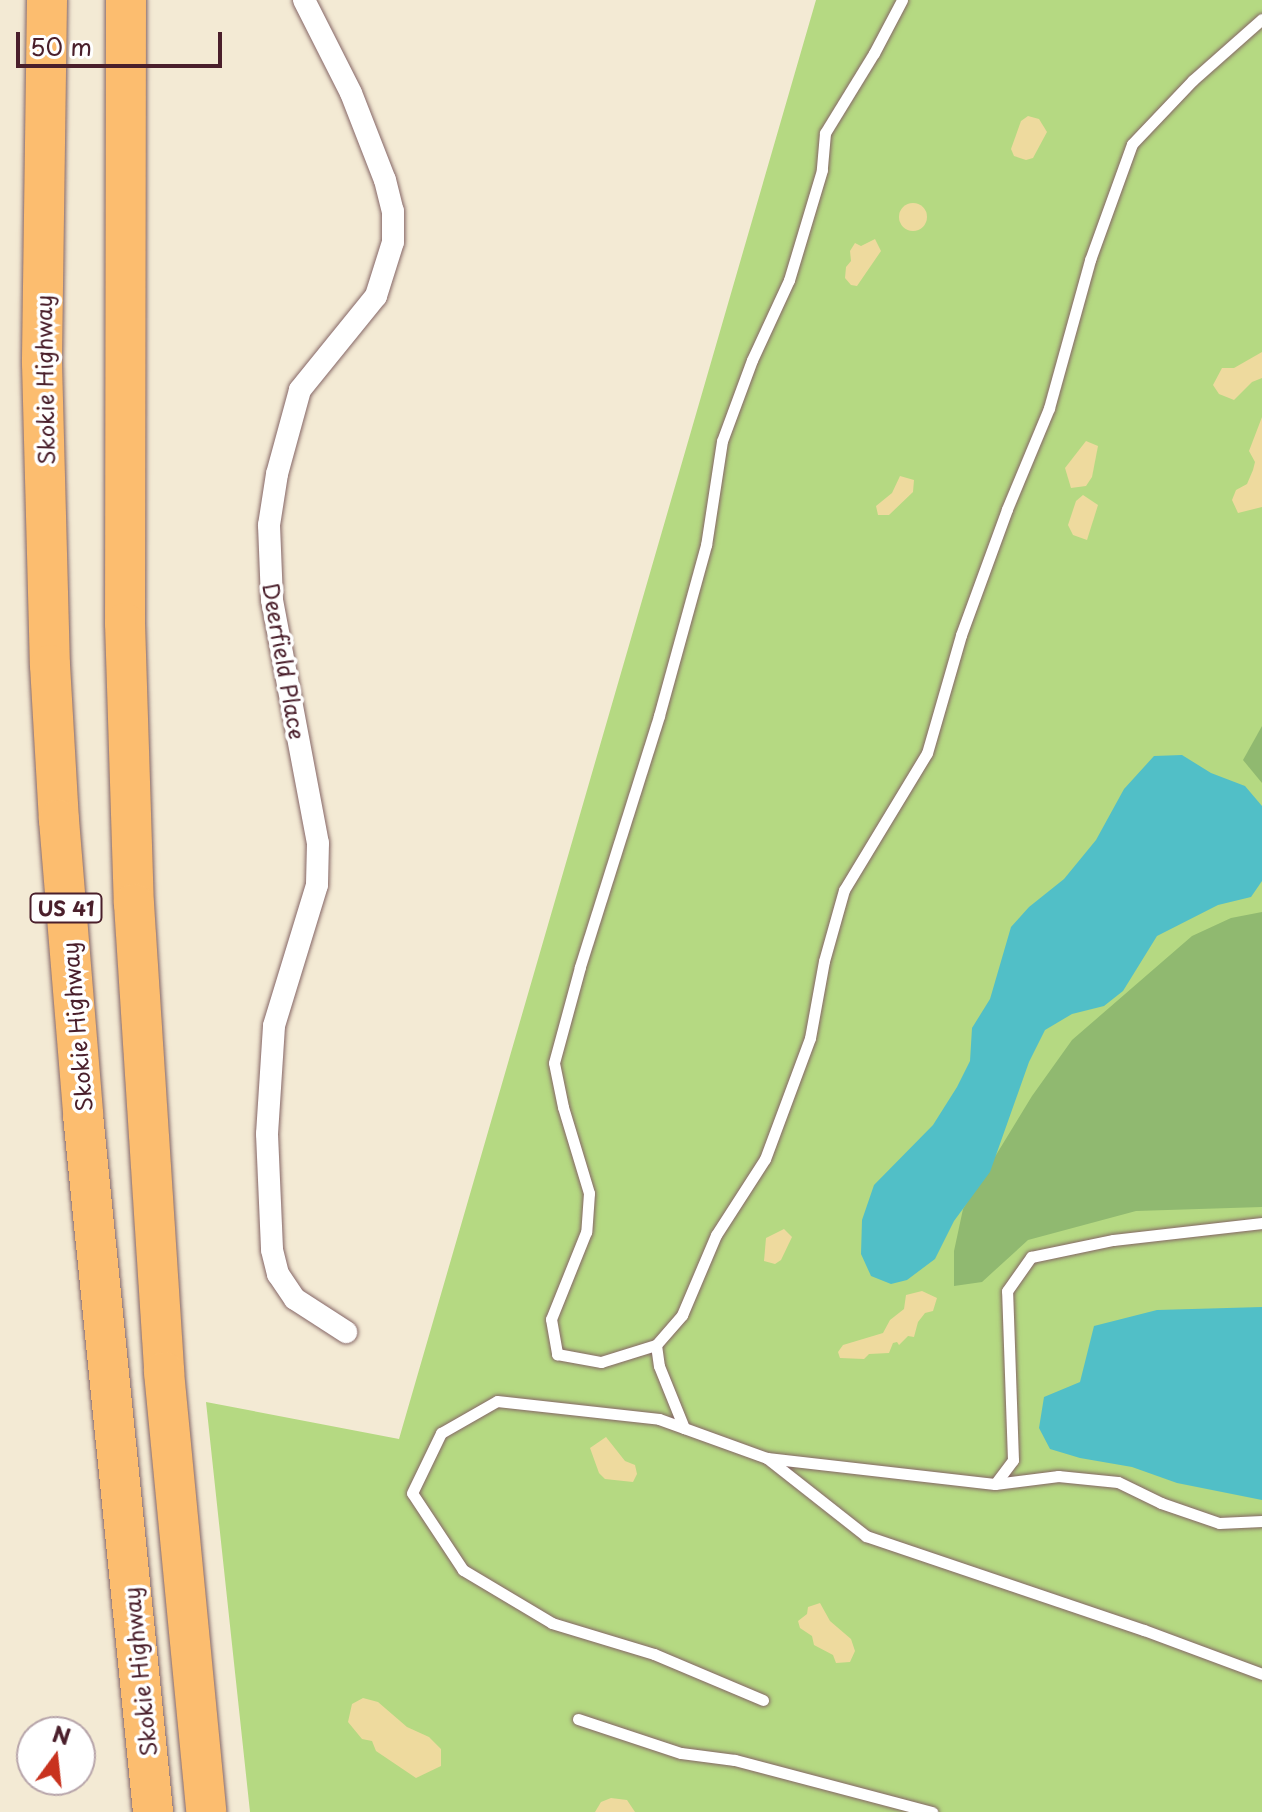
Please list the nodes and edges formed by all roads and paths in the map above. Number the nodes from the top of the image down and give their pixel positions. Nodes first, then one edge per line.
1 (47, 0) edge
2 (126, 0) edge
3 (304, 0) edge
4 (902, 0) edge
5 (1262, 19) edge
6 (1262, 1223) edge
7 (346, 1332) dead end
8 (656, 1345) junction
9 (684, 1428) junction
10 (767, 1458) junction
11 (995, 1484) junction
12 (1262, 1521) edge
13 (1262, 1674) edge
14 (763, 1700) dead end
15 (578, 1719) dead end
16 (153, 1812) edge
17 (206, 1812) edge
18 (932, 1812) edge

1 - 16 highway, Skokie Highway / US 41
2 - 17 highway, US 41
3 - 7 street, Deerfield Place
4 - 8 lane
5 - 8 lane
6 - 11 lane
8 - 9 lane
9 - 10 lane
9 - 14 lane
10 - 11 lane
10 - 13 lane
11 - 12 lane
15 - 18 lane

